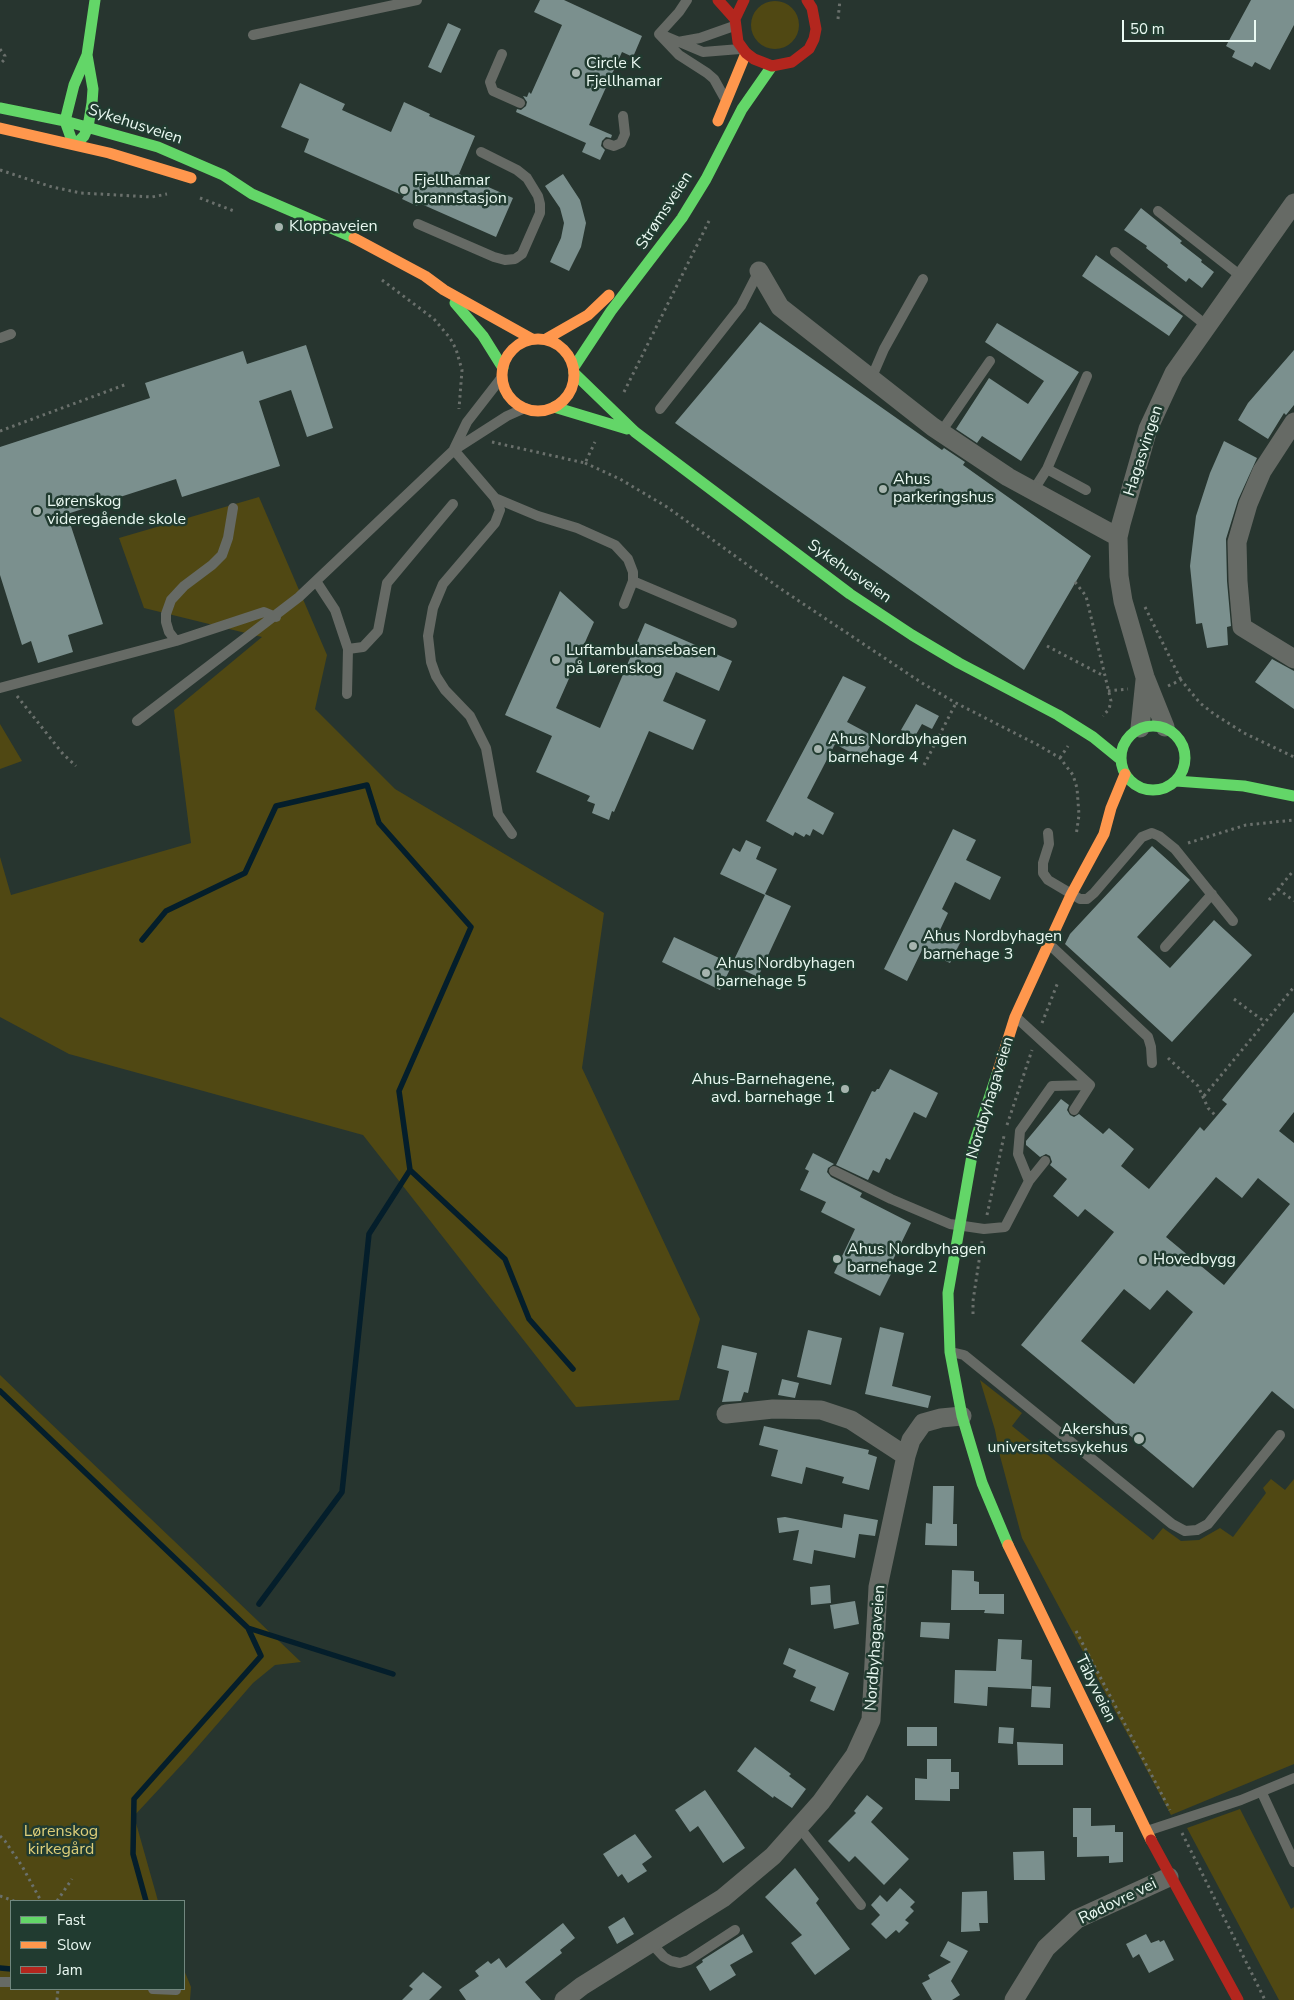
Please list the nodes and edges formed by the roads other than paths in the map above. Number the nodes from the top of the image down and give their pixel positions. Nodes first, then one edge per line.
1 (95, 0) edge
2 (417, 0) edge
3 (687, 0) edge
4 (718, 0) edge
5 (744, 0) edge
6 (812, 3) edge
7 (735, 23) junction
8 (659, 34) junction
9 (252, 35) dead end
10 (678, 42) junction
11 (744, 51) junction
12 (502, 54) dead end
13 (87, 55) junction
14 (772, 66) junction
15 (726, 102) junction
16 (520, 103) dead end
17 (0, 108) edge
18 (623, 116) dead end
19 (65, 121) junction
20 (88, 127) junction
21 (0, 128) edge
22 (714, 130) dead end
23 (608, 144) dead end
24 (75, 145) junction
25 (481, 152) dead end
26 (204, 182) dead end
27 (218, 188) dead end
28 (252, 194) junction
29 (1294, 203) edge
30 (1158, 211) dead end
31 (418, 224) dead end
32 (660, 227) dead end
33 (1115, 252) dead end
34 (759, 271) joint
35 (1242, 277) junction
36 (923, 279) dead end
37 (444, 290) junction
38 (1206, 326) junction
39 (11, 334) dead end
40 (0, 338) edge
41 (532, 339) junction
42 (546, 340) junction
43 (990, 361) dead end
44 (574, 370) junction
45 (502, 373) junction
46 (1087, 376) dead end
47 (870, 379) junction
48 (525, 408) junction
49 (554, 408) junction
50 (660, 409) dead end
51 (1294, 422) edge
52 (635, 432) junction
53 (941, 432) junction
54 (454, 450) junction
55 (1047, 469) junction
56 (1086, 490) dead end
57 (1033, 491) junction
58 (495, 498) junction
59 (453, 504) dead end
60 (232, 508) dead end
61 (1118, 537) junction
62 (316, 581) junction
63 (633, 581) junction
64 (624, 604) dead end
65 (276, 617) junction
66 (732, 623) dead end
67 (176, 641) junction
68 (348, 649) junction
69 (1294, 659) edge
70 (1141, 683) junction
71 (4, 687) edge
72 (348, 694) dead end
73 (1058, 715) junction
74 (1100, 721) road end
75 (137, 722) dead end
76 (1165, 727) junction
77 (1119, 730) dead end
78 (1136, 730) junction
79 (1120, 759) junction
80 (1215, 772) dead end
81 (1125, 774) junction
82 (1176, 781) junction
83 (1244, 786) junction
84 (1147, 790) junction
85 (1294, 796) edge
86 (1136, 800) dead end
87 (1122, 816) dead end
88 (1048, 833) dead end
89 (512, 834) dead end
90 (1104, 834) junction
91 (1071, 894) junction
92 (1212, 894) junction
93 (1233, 921) dead end
94 (1048, 943) junction
95 (1165, 947) dead end
96 (1015, 1017) junction
97 (1152, 1063) dead end
98 (1090, 1085) junction
99 (1074, 1110) dead end
100 (1045, 1161) dead end
101 (834, 1171) dead end
102 (1029, 1181) junction
103 (960, 1226) junction
104 (950, 1352) junction
105 (955, 1379) joint
106 (726, 1414) dead end
107 (962, 1416) junction
108 (1280, 1435) dead end
109 (906, 1456) junction
110 (1294, 1778) edge
111 (1262, 1792) junction
112 (799, 1828) junction
113 (1146, 1831) junction
114 (1294, 1862) edge
115 (1169, 1877) junction
116 (861, 1905) dead end
117 (735, 1930) dead end
118 (651, 1943) junction
119 (564, 2000) edge
120 (1014, 2000) edge
121 (1238, 2000) edge

1 - 13 main road
2 - 9 lane
3 - 8 lane
4 - 7 main road
5 - 7 main road
6 - 14 main road
7 - 10 lane
7 - 11 main road
8 - 10 lane
8 - 15 lane
10 - 11 lane
11 - 14 main road
11 - 15 main road
12 - 16 lane
13 - 19 main road
13 - 20 main road
14 - 44 main road, Strømsveien
15 - 22 main road
17 - 19 main road, Sykehusveien
18 - 23 lane
19 - 20 main road, Sykehusveien
19 - 24 main road
20 - 24 main road
20 - 28 main road, Sykehusveien
21 - 24 main road, Sykehusveien
24 - 26 main road, Sykehusveien
25 - 31 lane
27 - 28 main road, Sykehusveien
28 - 37 main road, Sykehusveien
29 - 35 street, Hagasvingen
30 - 35 lane
32 - 42 main road, Strømsveien
33 - 38 lane
34 - 47 street
34 - 50 lane
35 - 38 street, Hagasvingen
36 - 47 lane
37 - 41 main road, Sykehusveien
37 - 45 main road, Sykehusveien
38 - 61 street, Hagasvingen
39 - 40 lane
41 - 42 main road
41 - 45 main road
42 - 44 main road
43 - 53 lane
44 - 49 main road
44 - 52 main road, Sykehusveien
45 - 48 main road
45 - 54 lane
46 - 55 lane
47 - 53 street
48 - 49 main road
48 - 54 lane
49 - 52 main road, Sykehusveien
51 - 69 street
52 - 73 main road, Sykehusveien
53 - 57 street
54 - 58 lane
54 - 62 lane
55 - 56 lane
55 - 57 lane
57 - 61 street
58 - 63 lane
58 - 89 lane
59 - 68 lane
60 - 67 lane
61 - 70 street, Hagasvingen
62 - 65 lane
62 - 68 lane
63 - 64 lane
63 - 66 lane
65 - 67 lane
65 - 75 lane
67 - 71 lane
68 - 72 lane
70 - 76 street, Hagasvingen
70 - 78 street, Hagasvingen
73 - 74 main road, Sykehusveien
73 - 79 main road, Sykehusveien
76 - 78 main road
76 - 82 main road
77 - 78 main road
78 - 79 main road
79 - 81 main road
80 - 83 main road
81 - 84 main road
81 - 90 main road, Nordbyhagaveien
82 - 83 main road
82 - 84 main road
83 - 85 main road
84 - 86 main road
87 - 90 main road, Nordbyhagaveien
88 - 91 lane
90 - 91 main road, Nordbyhagaveien
91 - 92 lane
91 - 94 main road, Nordbyhagaveien
92 - 93 lane
92 - 95 lane
94 - 96 main road, Nordbyhagaveien
94 - 97 lane
96 - 98 lane
96 - 103 main road, Nordbyhagaveien
98 - 99 lane
98 - 102 lane
100 - 102 lane
101 - 103 lane
102 - 103 lane
103 - 104 main road, Nordbyhagaveien
104 - 105 main road, Nordbyhagaveien
104 - 108 lane
105 - 107 main road, Täbyveien
106 - 109 street
107 - 109 street, Nordbyhagaveien
107 - 113 main road, Täbyveien
109 - 112 street, Nordbyhagaveien
110 - 111 lane
111 - 113 lane
111 - 114 lane
112 - 116 lane
112 - 118 street, Nordbyhagaveien
113 - 115 main road, Täbyveien
115 - 120 street, Rødovre vei
115 - 121 main road, Täbyveien
117 - 118 lane
118 - 119 street, Nordbyhagaveien

